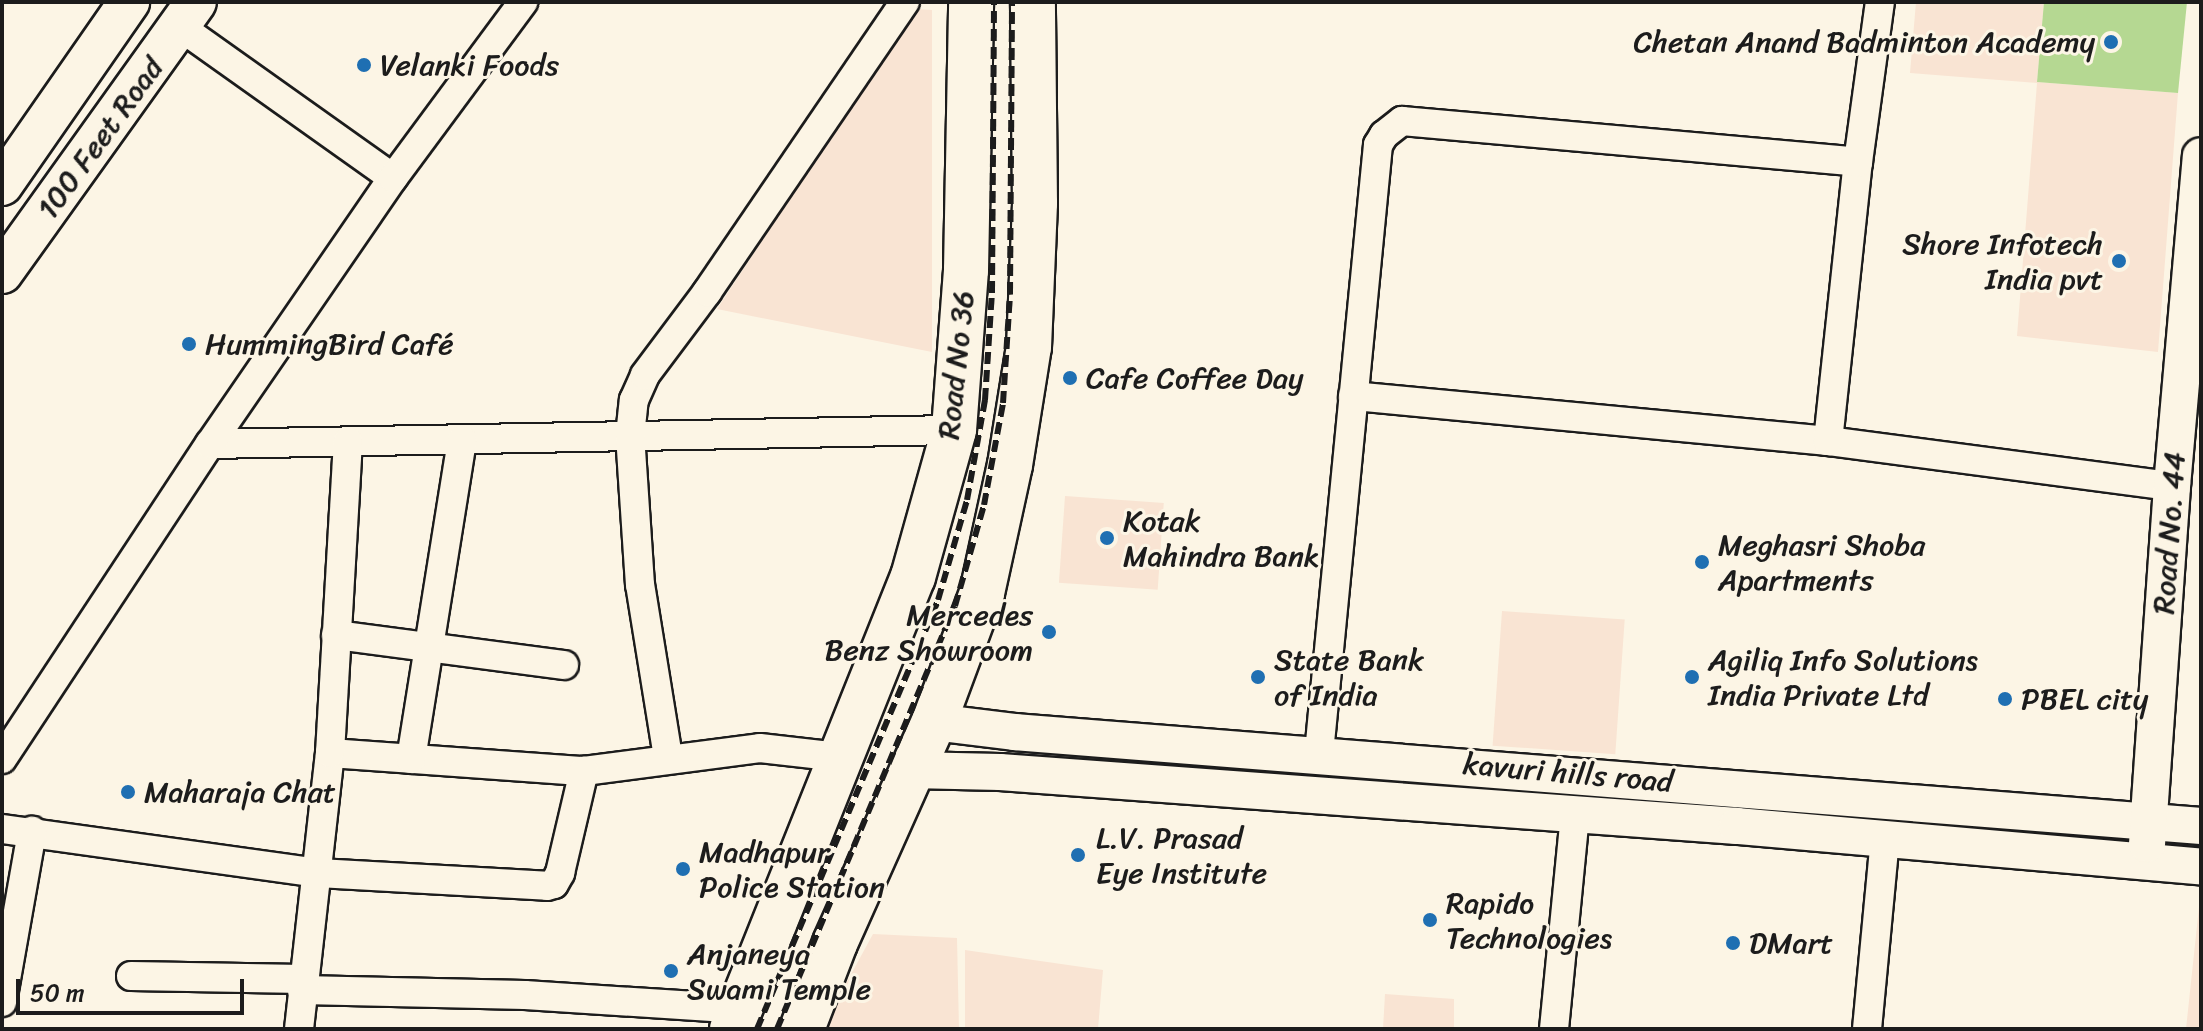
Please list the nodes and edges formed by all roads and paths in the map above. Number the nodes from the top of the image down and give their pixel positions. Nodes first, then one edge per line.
1 (129, 2) edge
2 (523, 2) edge
3 (905, 2) edge
4 (971, 2) edge
5 (1033, 2) edge
6 (1880, 2) edge
7 (187, 14) edge
8 (2201, 159) edge
9 (1858, 162) junction
10 (393, 178) junction
11 (2, 185) edge
12 (967, 253) junction
13 (1033, 262) junction
14 (2, 273) edge
15 (1353, 396) junction
16 (954, 430) junction
17 (630, 436) junction
18 (462, 440) junction
19 (1828, 441) junction
20 (348, 442) junction
21 (210, 444) junction
22 (2172, 486) junction
23 (336, 635) junction
24 (428, 647) junction
25 (564, 665) dead end
26 (934, 722) junction
27 (1034, 733) junction
28 (330, 753) junction
29 (1319, 753) junction
30 (668, 757) junction
31 (839, 757) junction
32 (2, 759) edge
33 (411, 759) junction
34 (911, 770) junction
35 (584, 771) junction
36 (1032, 775) junction
37 (1575, 816) junction
38 (2149, 821) junction
39 (2201, 826) edge
40 (2, 829) edge
41 (32, 831) junction
42 (1885, 839) junction
43 (2146, 861) junction
44 (2201, 867) edge
45 (318, 873) junction
46 (131, 976) dead end
47 (303, 985) junction
48 (2, 1002) edge
49 (735, 1019) edge
50 (299, 1029) edge
51 (802, 1029) edge
52 (1554, 1029) edge
53 (1867, 1029) edge

1 - 11 main road, 100 Feet Road
2 - 10 street
3 - 17 street
4 - 12 main road, Road No 36
5 - 13 main road
6 - 9 street
7 - 10 street
7 - 14 main road, 100 Feet Road
8 - 22 street, Road No. 44
9 - 15 street
9 - 19 street
10 - 21 street
12 - 13 main road
12 - 16 main road, Road No 36
13 - 26 main road
15 - 19 street
15 - 29 street
16 - 17 street
16 - 31 main road, Road No 36
17 - 18 street
17 - 30 street
18 - 20 street
18 - 24 street
19 - 22 street
20 - 21 street
20 - 23 street
21 - 32 street
22 - 38 street, Road No. 44
23 - 24 street
23 - 28 street
24 - 25 street
24 - 33 street
26 - 27 street, kavuri hills road
26 - 34 main road
27 - 29 street, kavuri hills road
27 - 36 street
28 - 33 street
28 - 45 street
29 - 38 street, kavuri hills road
30 - 31 street
30 - 35 street
31 - 49 main road, Road No 36
33 - 35 street
34 - 36 street, kavuri hills road
34 - 51 main road
35 - 45 street
36 - 37 street, kavuri hills road
37 - 42 street, kavuri hills road
37 - 52 street
38 - 39 street, kavuri hills road
38 - 43 street, Road No. 44
40 - 41 street
41 - 45 street
41 - 48 street
42 - 43 street, kavuri hills road
42 - 53 street
43 - 44 street, kavuri hills road
45 - 47 street
46 - 47 street
47 - 49 street
47 - 50 street

